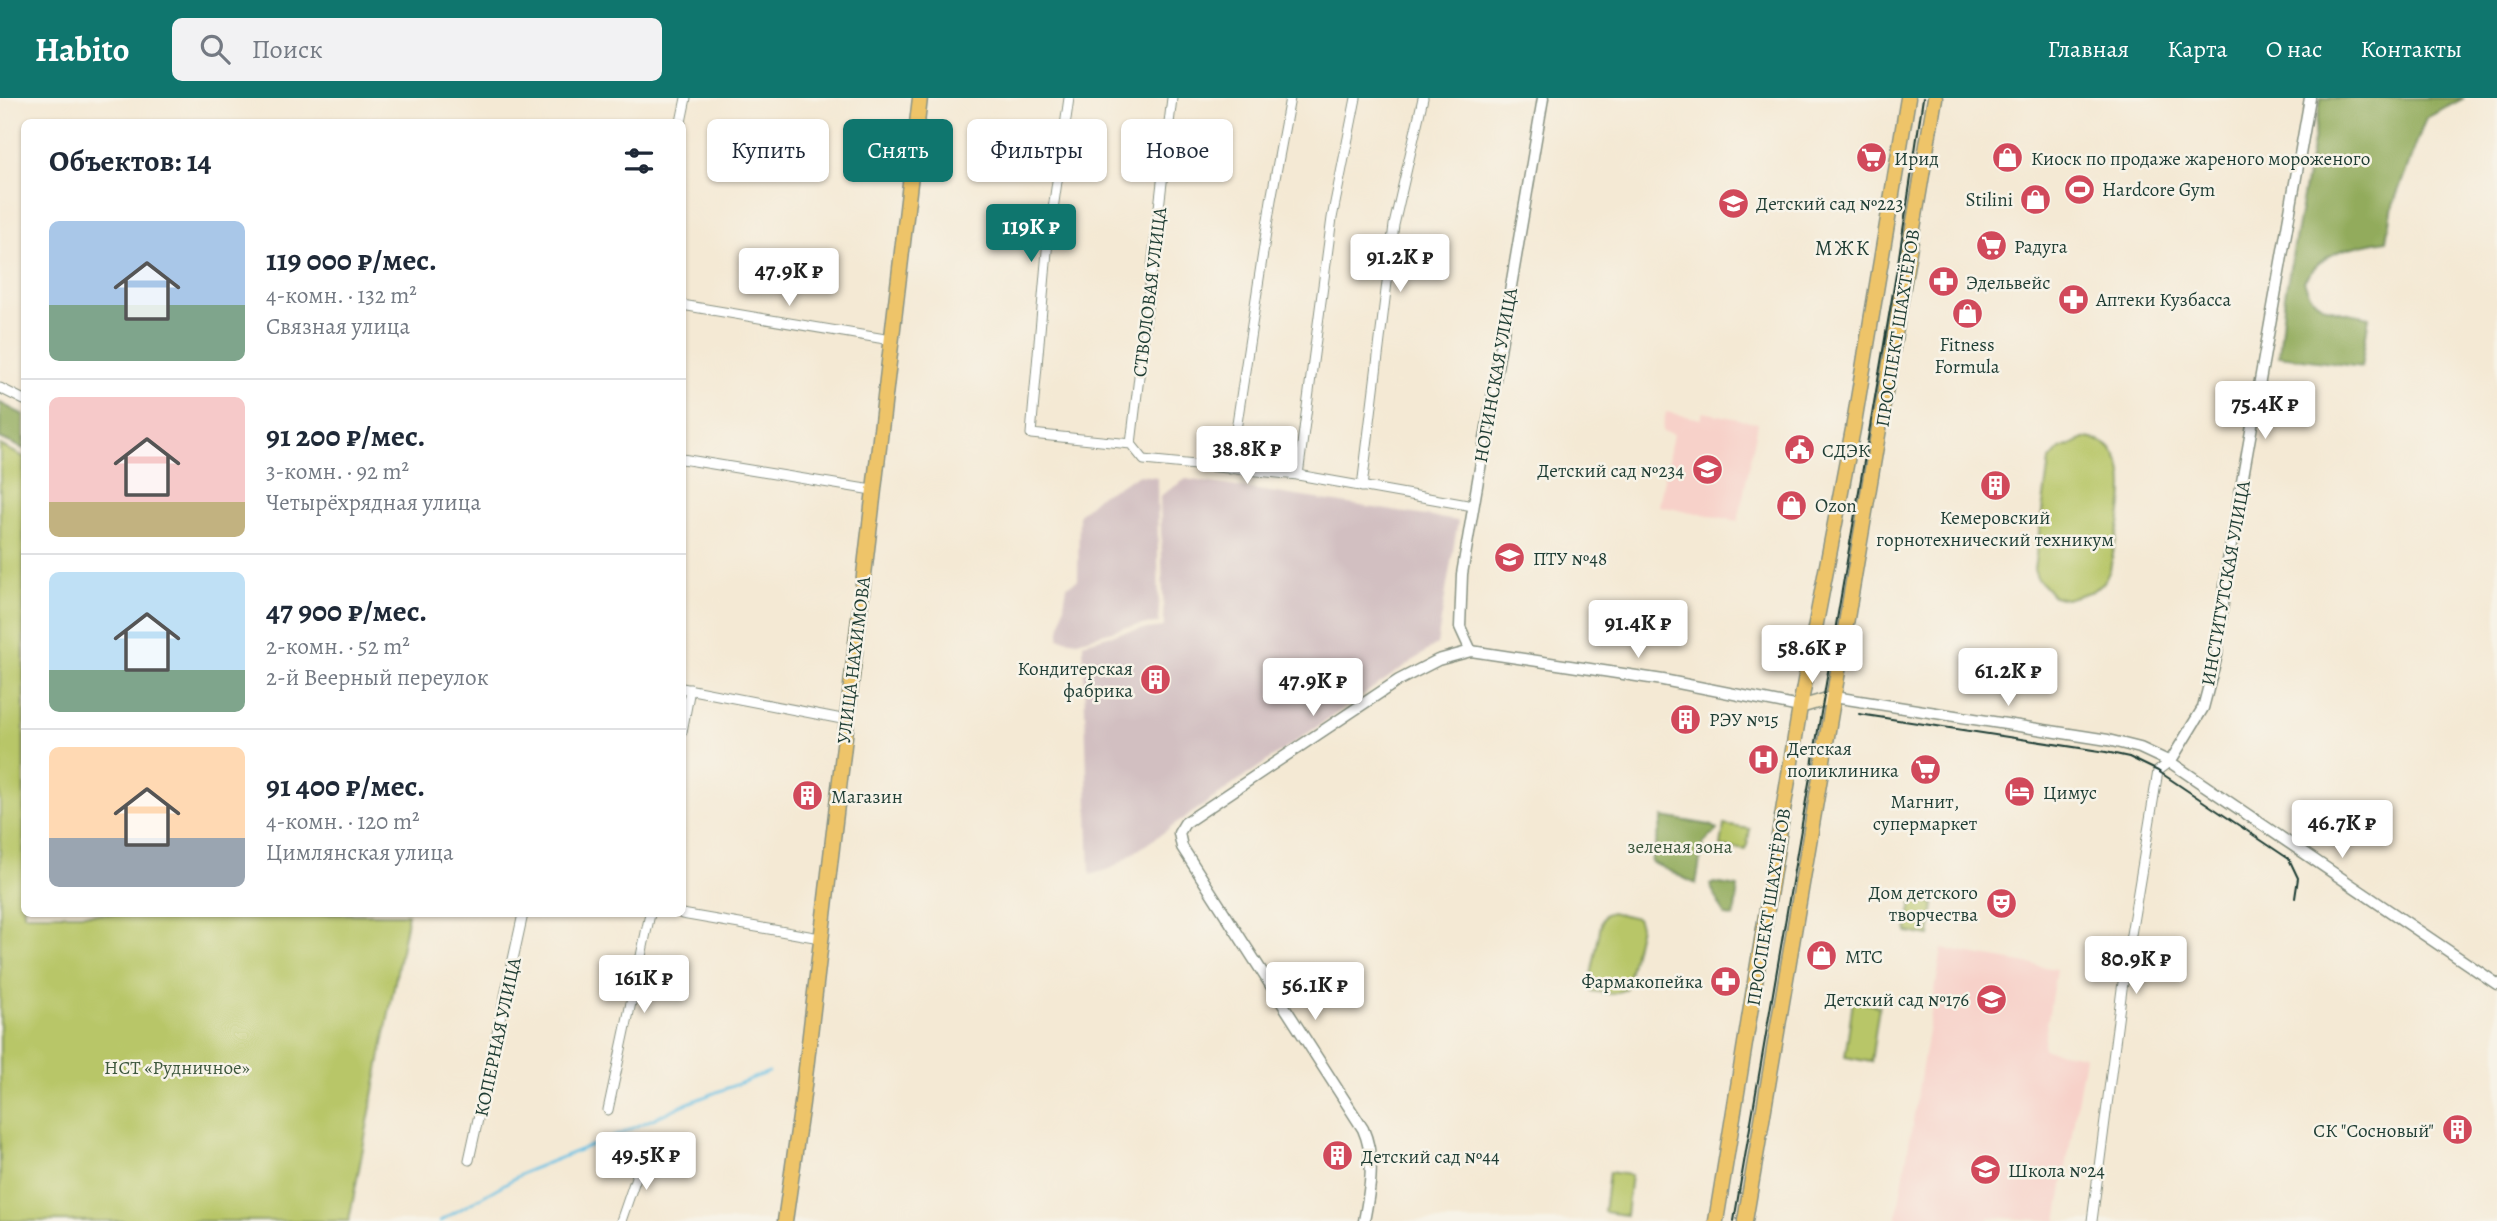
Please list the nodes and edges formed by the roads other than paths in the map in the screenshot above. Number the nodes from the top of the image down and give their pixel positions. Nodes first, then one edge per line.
1 (686, 98) edge
2 (1069, 98) edge
3 (1172, 98) edge
4 (1290, 98) edge
5 (1356, 98) edge
6 (1423, 98) edge
7 (1543, 98) edge
8 (1908, 98) edge
9 (1935, 98) edge
10 (2310, 98) edge
11 (916, 99) edge
12 (682, 119) edge
13 (686, 306) edge
14 (891, 340) junction
15 (0, 388) edge
16 (21, 398) edge
17 (1131, 444) junction
18 (686, 460) edge
19 (1230, 469) junction
20 (1298, 475) junction
21 (1362, 487) junction
22 (873, 490) junction
23 (1473, 506) junction
24 (1471, 650) junction
25 (686, 688) edge
26 (1833, 697) junction
27 (1800, 707) junction
28 (847, 720) junction
29 (2170, 762) junction
30 (686, 915) edge
31 (522, 917) edge
32 (649, 917) edge
33 (820, 938) junction
34 (2497, 984) edge
35 (608, 1110) dead end
36 (643, 1154) dead end
37 (469, 1160) dead end
38 (621, 1221) edge
39 (785, 1221) edge
40 (1364, 1221) edge
41 (1716, 1221) edge
42 (1745, 1221) edge
43 (2092, 1221) edge

1 - 12 street
2 - 17 street
3 - 17 street, СТВОЛОВАЯ УЛИЦА
4 - 19 street
5 - 20 street
6 - 21 street
7 - 23 street, НОГИНСКАЯ УЛИЦА
8 - 27 main road, ПРОСПЕКТ ШАХТЁРОВ
9 - 26 main road, ПРОСПЕКТ ШАХТЁРОВ
10 - 29 street, ИНСТИТУТСКАЯ УЛИЦА
11 - 14 main road, УЛИЦА НАХИМОВА
13 - 14 street
14 - 22 main road, УЛИЦА НАХИМОВА
15 - 16 street
17 - 19 street
18 - 22 street
19 - 20 street
20 - 21 street
21 - 23 street
22 - 28 main road, УЛИЦА НАХИМОВА
23 - 24 street, НОГИНСКАЯ УЛИЦА
24 - 27 street
24 - 40 street
25 - 28 street
26 - 27 main road
26 - 29 street
26 - 42 main road, ПРОСПЕКТ ШАХТЁРОВ
27 - 41 main road, ПРОСПЕКТ ШАХТЁРОВ
28 - 33 main road, УЛИЦА НАХИМОВА
29 - 34 street
29 - 43 street, ИНСТИТУТСКАЯ УЛИЦА
30 - 33 street
31 - 37 street, КОПЕРНАЯ УЛИЦА
32 - 35 street
33 - 39 main road, УЛИЦА НАХИМОВА
36 - 38 street

